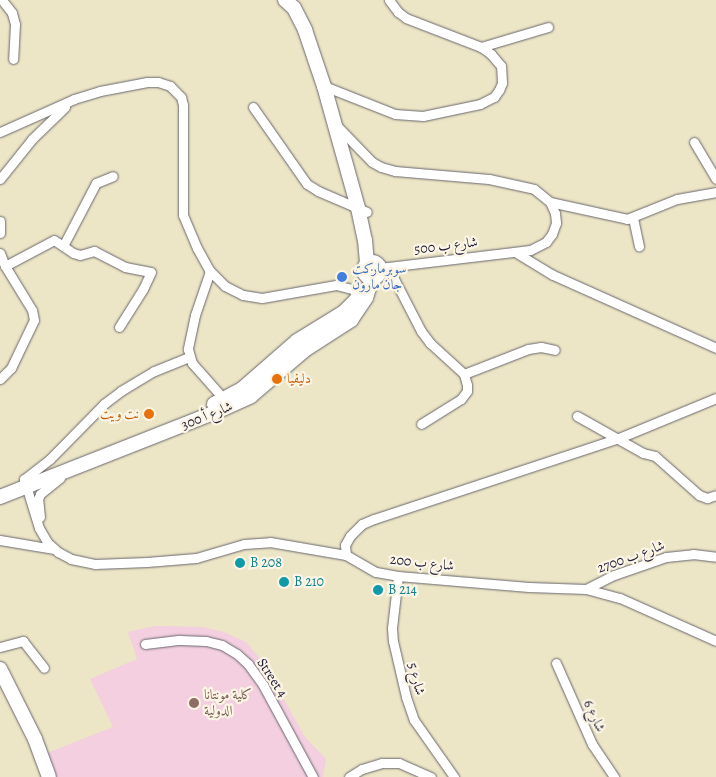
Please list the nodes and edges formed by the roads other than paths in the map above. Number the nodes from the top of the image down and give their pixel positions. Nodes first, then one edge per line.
1 (2, 0) edge
2 (285, 0) edge
3 (300, 0) edge
4 (389, 0) edge
5 (548, 27) dead end
6 (481, 47) junction
7 (13, 59) dead end
8 (328, 88) junction
9 (74, 99) junction
10 (253, 107) dead end
11 (336, 126) junction
12 (0, 132) edge
13 (347, 136) junction
14 (694, 142) dead end
15 (113, 176) dead end
16 (716, 179) edge
17 (0, 180) edge
18 (716, 192) edge
19 (550, 202) junction
20 (363, 210) junction
21 (633, 218) junction
22 (0, 221) edge
23 (0, 233) edge
24 (62, 246) junction
25 (639, 246) dead end
26 (515, 252) junction
27 (0, 253) edge
28 (5, 266) junction
29 (375, 269) junction
30 (210, 271) junction
31 (360, 290) junction
32 (338, 322) junction
33 (119, 327) dead end
34 (716, 348) edge
35 (555, 350) dead end
36 (189, 357) junction
37 (464, 374) junction
38 (0, 379) edge
39 (716, 398) edge
40 (227, 403) junction
41 (576, 416) dead end
42 (421, 424) dead end
43 (618, 438) junction
44 (74, 468) junction
45 (25, 483) junction
46 (0, 487) edge
47 (716, 495) edge
48 (0, 497) edge
49 (43, 535) junction
50 (0, 540) edge
51 (54, 549) junction
52 (346, 555) junction
53 (716, 557) edge
54 (398, 576) junction
55 (586, 589) junction
56 (716, 641) edge
57 (145, 644) dead end
58 (0, 648) edge
59 (556, 663) dead end
60 (44, 668) dead end
61 (0, 669) edge
62 (49, 777) edge
63 (314, 777) edge
64 (350, 777) edge
65 (431, 777) edge
66 (454, 777) edge
67 (614, 777) edge

1 - 7 street
2 - 8 street, شارع أ 300
3 - 8 street, شارع أ 300
4 - 6 street
5 - 6 street
6 - 8 street
8 - 11 street, شارع أ 300
8 - 13 street, شارع أ 300
9 - 12 street
9 - 17 street
9 - 30 street
10 - 20 street
11 - 13 street
11 - 20 street, شارع أ 300
13 - 19 street
13 - 20 street, شارع أ 300
14 - 16 street
15 - 24 street
18 - 21 street
19 - 21 street
19 - 26 street, شارع ب 500
20 - 29 street, شارع أ 300
21 - 25 street
22 - 23 street
24 - 28 street
24 - 33 street
26 - 29 street, شارع ب 500
26 - 34 street
27 - 28 street
28 - 38 street
29 - 31 street, شارع أ 300
29 - 32 street, شارع أ 300
29 - 37 street
30 - 31 street
30 - 36 street
31 - 32 street, شارع أ 300
32 - 40 street, شارع أ 300
35 - 37 street
36 - 40 street
36 - 45 street
37 - 42 street
39 - 43 street
40 - 44 street, شارع أ 300
40 - 45 street, شارع أ 300
41 - 43 street
43 - 47 street
43 - 52 street
44 - 45 street, شارع أ 300
44 - 49 street, شارع ب 200
45 - 46 street, شارع أ 300
45 - 48 street, شارع أ 300
45 - 49 street, شارع ب 200
49 - 51 street, شارع ب 200
50 - 51 street
51 - 52 street, شارع ب 200
52 - 54 street, شارع ب 200
53 - 55 street, شارع ب 2700
54 - 55 street, شارع ب 200
54 - 66 street, شارع 5
55 - 56 street, شارع ب 200
57 - 63 street, Street 4
58 - 60 street
59 - 67 street, شارع 6
61 - 62 street
64 - 65 street

